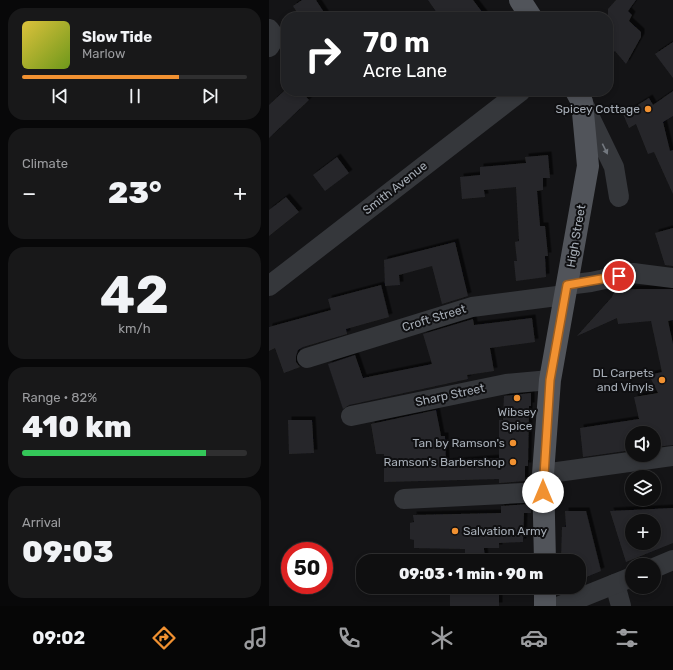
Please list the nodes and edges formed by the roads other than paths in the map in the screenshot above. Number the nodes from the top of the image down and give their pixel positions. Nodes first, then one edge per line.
1 (520, 0) edge
2 (528, 12) edge
3 (269, 29) edge
4 (269, 47) edge
5 (515, 96) edge
6 (579, 96) edge
7 (619, 198) dead end
8 (673, 278) edge
9 (269, 286) edge
10 (566, 290) junction
11 (307, 358) dead end
12 (550, 380) junction
13 (351, 416) dead end
14 (673, 456) edge
15 (631, 470) edge
16 (625, 471) edge
17 (543, 483) junction
18 (404, 499) dead end
19 (545, 554) edge
20 (673, 560) edge
21 (661, 565) edge
22 (623, 580) edge
23 (545, 594) edge
24 (545, 606) edge
25 (560, 606) edge
26 (621, 606) edge

1 - 2 main road
3 - 4 street
5 - 9 street, Smith Avenue
6 -> 7 street, High Street
6 - 10 main road, High Street
8 - 10 street, Croft Street
10 - 11 street, Croft Street
10 - 12 main road, High Street
12 - 13 street, Sharp Street
12 - 17 main road, High Street
14 - 15 street
16 - 17 street
17 - 18 street
17 - 19 main road, High Street
20 - 21 street
22 - 25 street
22 - 26 street
23 - 24 main road

